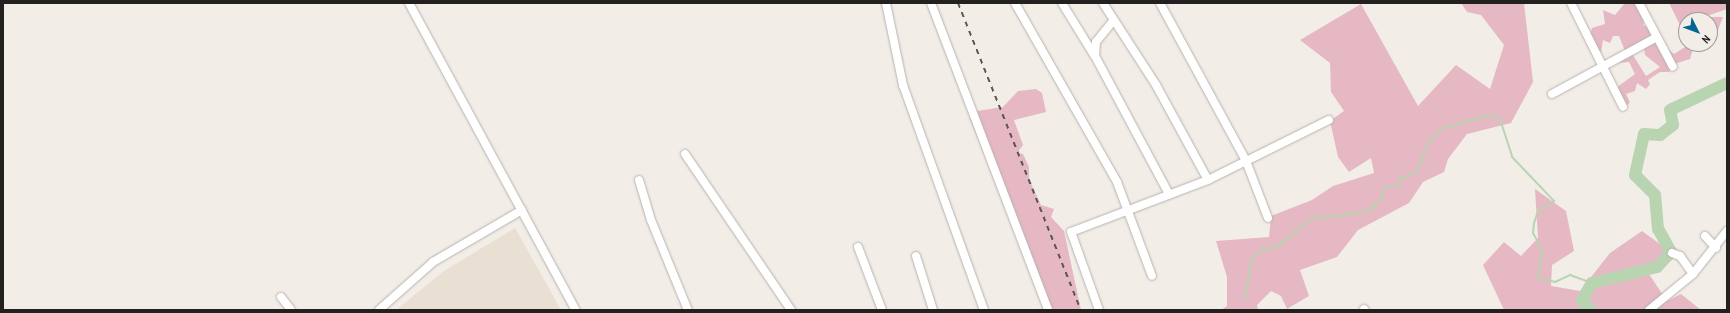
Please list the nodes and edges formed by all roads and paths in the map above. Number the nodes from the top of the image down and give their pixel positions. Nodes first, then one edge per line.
1 (409, 3) edge
2 (886, 3) edge
3 (931, 3) edge
4 (1015, 3) edge
5 (1062, 3) edge
6 (1103, 3) edge
7 (1160, 3) edge
8 (1570, 3) edge
9 (1639, 3) edge
10 (1113, 21) junction
11 (1657, 37) junction
12 (1095, 56) junction
13 (1603, 67) junction
14 (1673, 67) dead end
15 (1552, 94) dead end
16 (1623, 107) dead end
17 (1328, 120) dead end
18 (685, 154) dead end
19 (1246, 161) junction
20 (639, 180) dead end
21 (1208, 180) junction
22 (1169, 194) junction
23 (1128, 208) junction
24 (522, 210) junction
25 (1268, 218) dead end
26 (1727, 231) edge
27 (1705, 236) dead end
28 (858, 248) dead end
29 (1716, 248) junction
30 (1672, 253) dead end
31 (916, 256) dead end
32 (1693, 274) junction
33 (1152, 276) dead end
34 (281, 297) dead end
35 (291, 310) edge
36 (379, 310) edge
37 (576, 310) edge
38 (688, 310) edge
39 (791, 310) edge
40 (882, 310) edge
41 (933, 310) edge
42 (984, 310) edge
43 (1048, 310) edge
44 (1099, 310) edge
45 (1649, 310) edge

1 - 24 street
2 - 42 street
3 - 43 street
4 - 23 street
5 - 12 street
6 - 10 street
7 - 19 street
8 - 13 street
9 - 11 street
10 - 12 street
10 - 21 street
11 - 13 street
11 - 14 street
12 - 22 street
13 - 15 street
13 - 16 street
17 - 19 street
18 - 39 street
19 - 21 street
19 - 25 street
20 - 38 street
21 - 22 street
22 - 23 street
23 - 33 street
23 - 44 street
24 - 36 street
24 - 37 street
26 - 29 street
27 - 29 street
28 - 40 street
29 - 32 street
30 - 32 street
31 - 41 street
32 - 45 street
34 - 35 street

